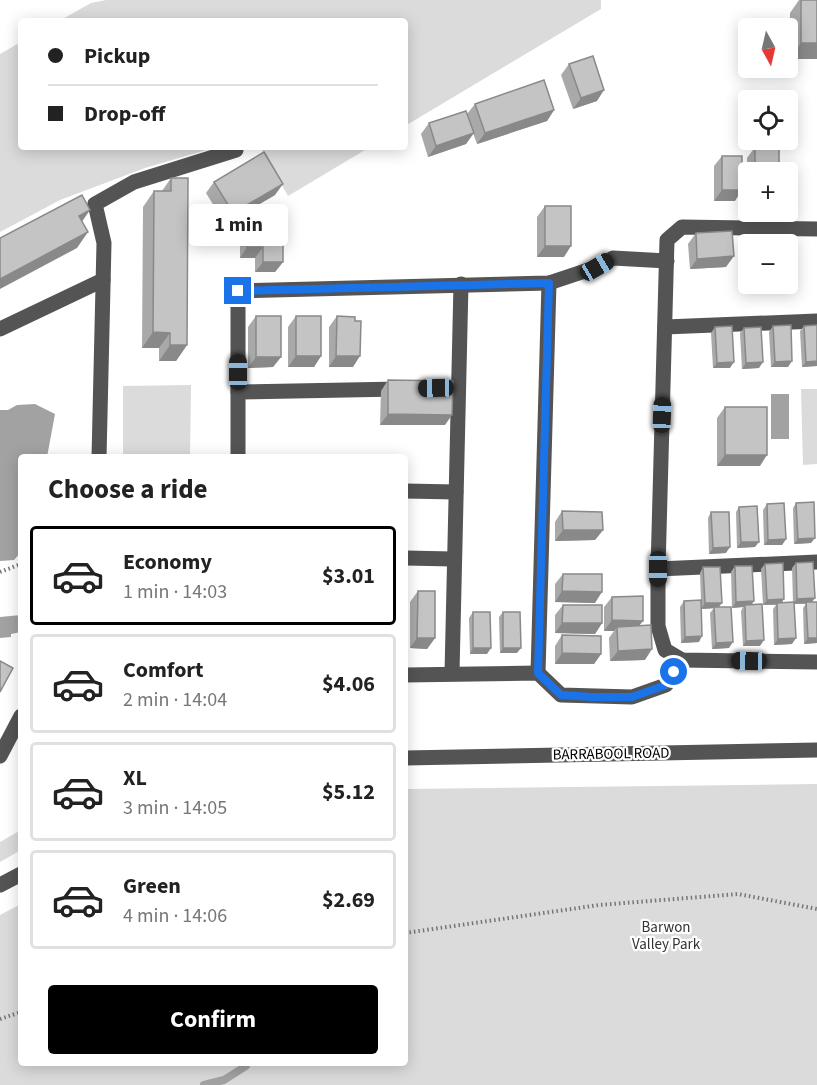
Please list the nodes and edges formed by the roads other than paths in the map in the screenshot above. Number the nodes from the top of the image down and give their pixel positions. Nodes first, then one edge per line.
1 (236, 150) dead end
2 (817, 229) edge
3 (667, 261) junction
4 (103, 280) junction
5 (549, 283) junction
6 (461, 284) junction
7 (817, 321) edge
8 (665, 327) junction
9 (0, 329) edge
10 (412, 388) edge
11 (238, 392) junction
12 (99, 454) edge
13 (238, 454) edge
14 (408, 491) edge
15 (456, 492) junction
16 (408, 558) edge
17 (453, 559) junction
18 (817, 562) edge
19 (658, 569) junction
20 (682, 660) junction
21 (817, 662) edge
22 (452, 673) junction
23 (538, 673) junction
24 (408, 675) edge
25 (18, 722) edge
26 (817, 750) edge
27 (0, 756) edge
28 (408, 758) edge
29 (18, 876) edge
30 (0, 885) edge

1 - 4 street
2 - 3 street
3 - 5 street
3 - 8 street
4 - 9 street
4 - 12 street
5 - 6 street
5 - 23 street
6 - 11 street
6 - 15 street
7 - 8 street
8 - 19 street
10 - 11 street
11 - 13 street
14 - 15 street
15 - 17 street
16 - 17 street
17 - 22 street
18 - 19 street
19 - 20 street
20 - 21 street
20 - 23 street
22 - 23 street
22 - 24 street
25 - 27 street
26 - 28 street, BARRABOOL ROAD
29 - 30 street

